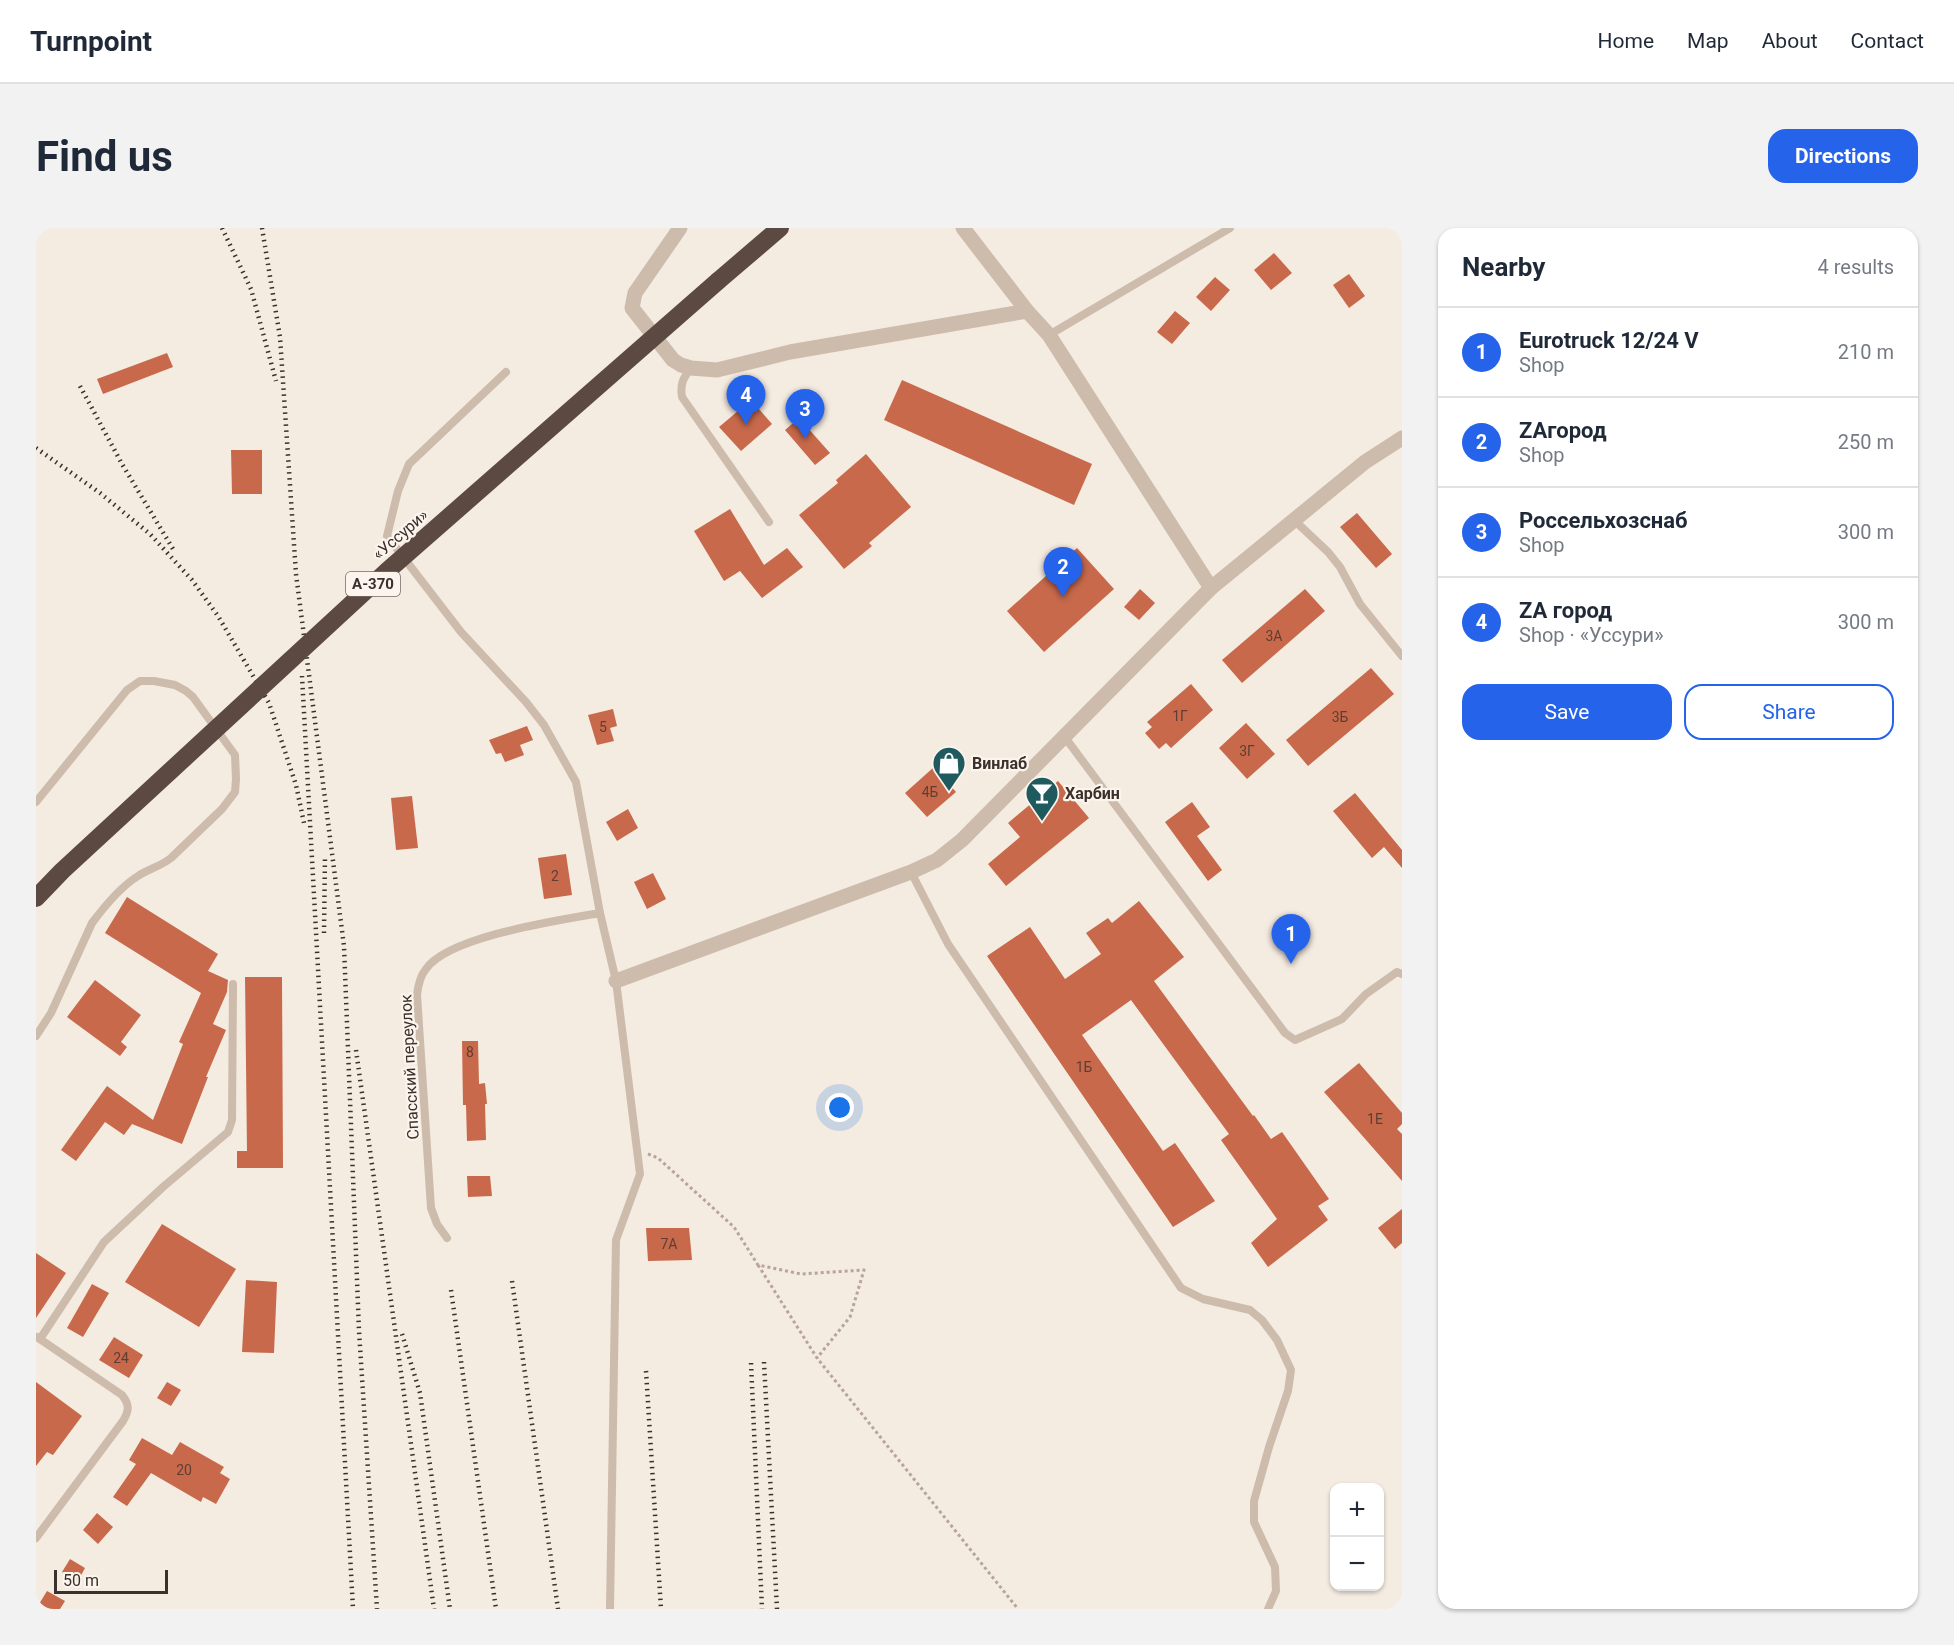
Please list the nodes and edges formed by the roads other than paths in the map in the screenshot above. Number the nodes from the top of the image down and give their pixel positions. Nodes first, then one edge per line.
1 (680, 228) edge
2 (780, 228) edge
3 (963, 228) edge
4 (1230, 228) edge
5 (1027, 311) junction
6 (1049, 335) junction
7 (691, 368) junction
8 (506, 372) dead end
9 (1402, 438) edge
10 (1295, 521) junction
11 (769, 522) dead end
12 (1211, 588) junction
13 (1402, 656) edge
14 (1064, 736) junction
15 (36, 802) edge
16 (911, 872) junction
17 (36, 898) edge
18 (600, 913) junction
19 (1402, 974) edge
20 (616, 981) junction
21 (234, 984) dead end
22 (36, 1036) edge
23 (447, 1238) dead end
24 (38, 1338) edge
25 (36, 1538) edge
26 (610, 1609) edge
27 (1268, 1609) edge

1 - 7 street
2 - 17 highway, «Уссури» / А-370, bridge
3 - 5 street
4 - 6 lane
5 - 6 street
5 - 7 street
6 - 12 street
7 - 11 lane
8 - 18 lane
9 - 10 street
10 - 12 street
10 - 13 lane
12 - 14 street
14 - 16 street
14 - 19 lane
15 - 22 lane
16 - 20 street
16 - 27 lane
18 - 20 lane
18 - 23 lane, Спасский переулок
20 - 26 lane
21 - 24 lane
24 - 25 lane

